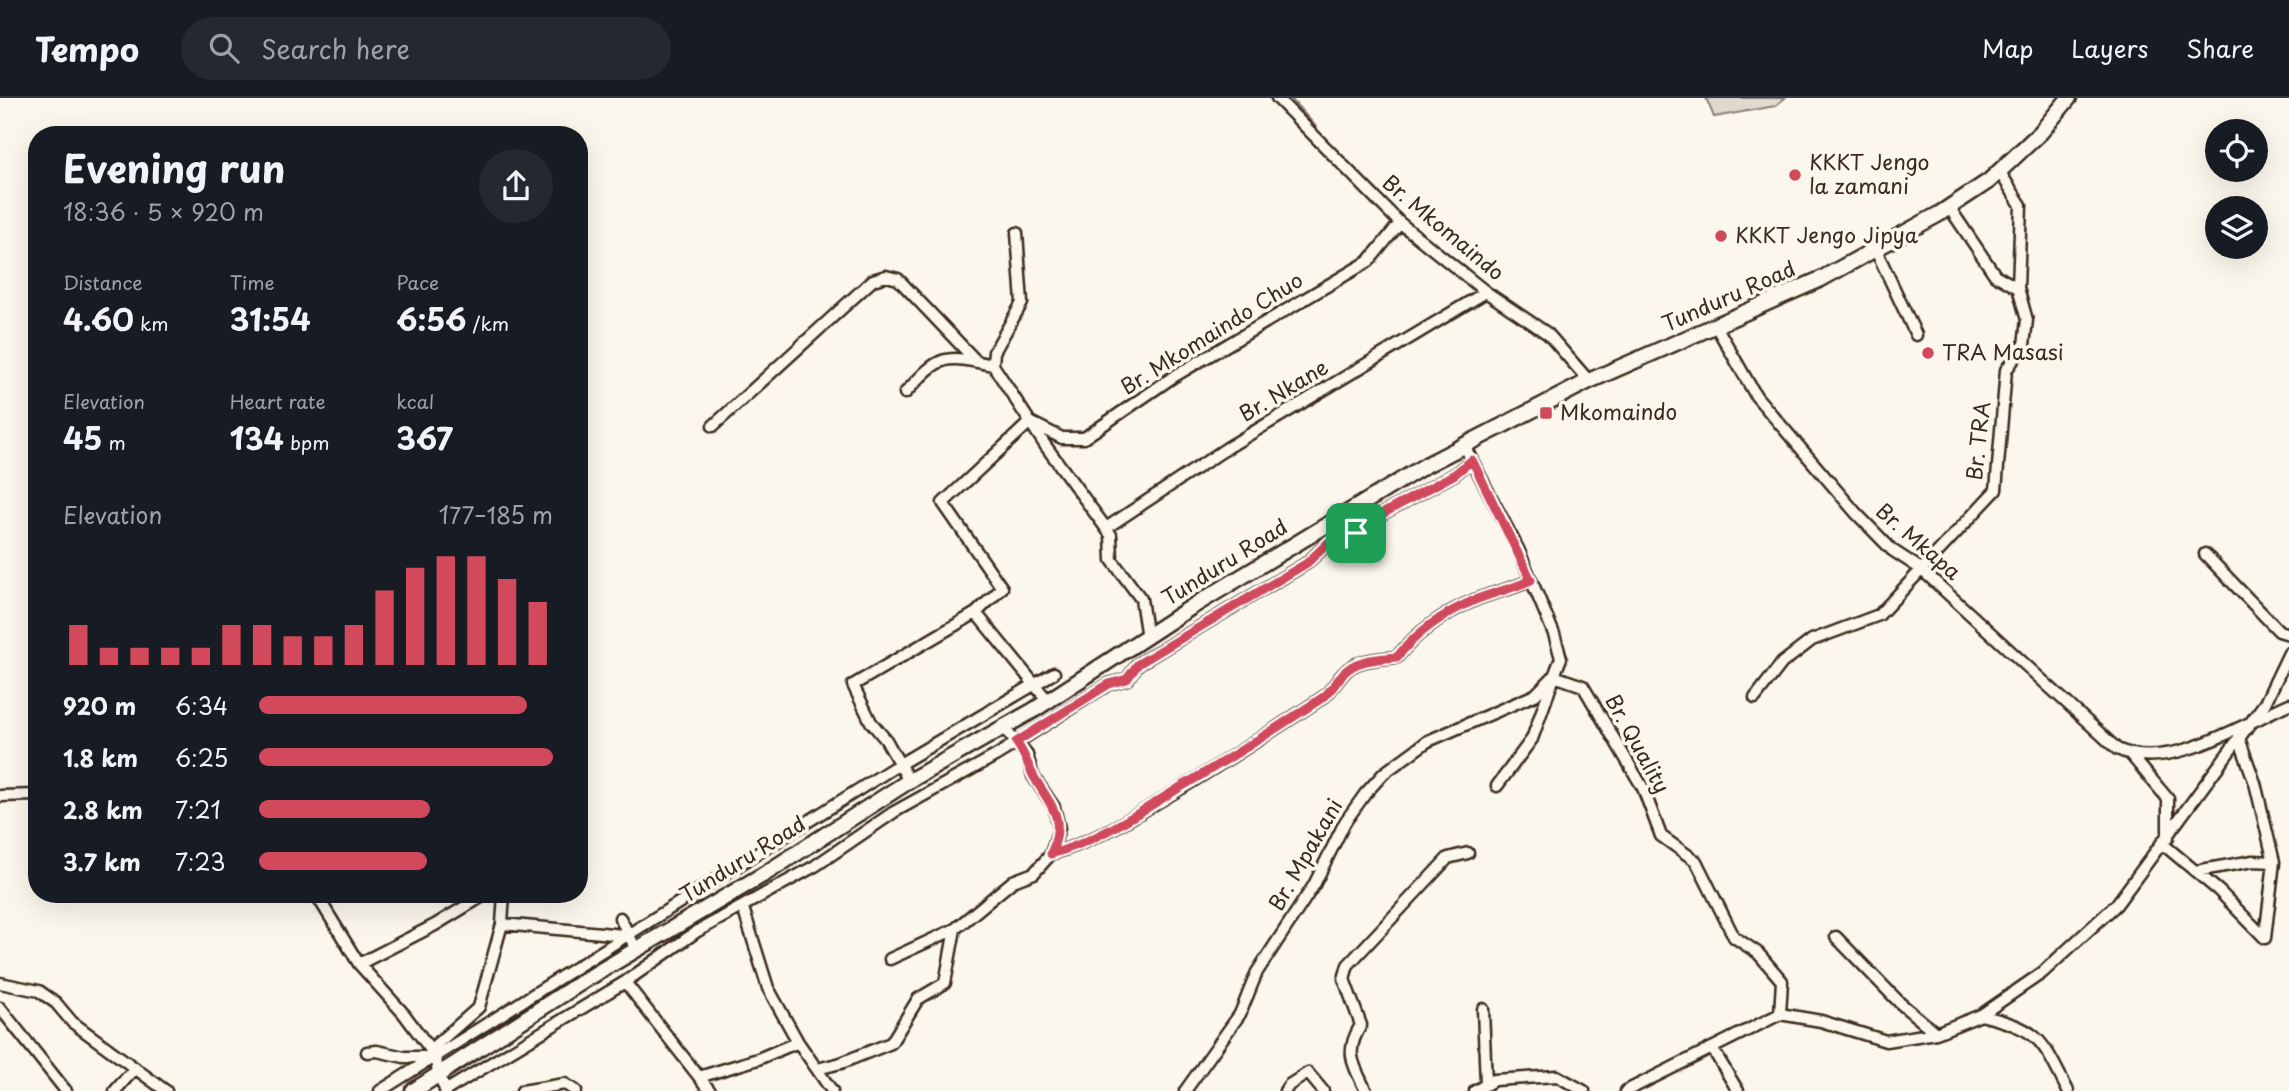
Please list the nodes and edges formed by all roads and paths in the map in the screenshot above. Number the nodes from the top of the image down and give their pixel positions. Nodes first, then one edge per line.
1 (1277, 98) edge
2 (2069, 98) edge
3 (1999, 171) junction
4 (1949, 207) junction
5 (1400, 223) junction
6 (1017, 233) dead end
7 (1876, 250) junction
8 (2018, 288) junction
9 (1486, 292) junction
10 (1716, 326) junction
11 (1916, 335) dead end
12 (977, 362) junction
13 (993, 365) junction
14 (1588, 381) junction
15 (905, 393) dead end
16 (1030, 422) junction
17 (713, 426) dead end
18 (1464, 446) junction
19 (1472, 460) junction
20 (1106, 528) junction
21 (2205, 554) dead end
22 (1921, 569) junction
23 (1531, 580) junction
24 (976, 613) junction
25 (2289, 634) edge
26 (1147, 638) junction
27 (2289, 653) edge
28 (1054, 673) dead end
29 (1554, 676) junction
30 (1035, 685) junction
31 (1755, 698) dead end
32 (1048, 701) junction
33 (2289, 704) edge
34 (2252, 720) junction
35 (1003, 727) junction
36 (2239, 741) junction
37 (1016, 742) junction
38 (2131, 755) junction
39 (898, 765) junction
40 (909, 781) junction
41 (1497, 786) dead end
42 (28, 795) edge
43 (0, 796) edge
44 (2166, 841) junction
45 (1468, 853) dead end
46 (1051, 854) junction
47 (2274, 862) junction
48 (2196, 872) junction
49 (322, 903) edge
50 (471, 903) edge
51 (503, 903) edge
52 (743, 908) junction
53 (620, 918) dead end
54 (502, 924) junction
55 (955, 929) junction
56 (628, 934) junction
57 (1836, 937) dead end
58 (636, 949) junction
59 (890, 959) dead end
60 (359, 964) junction
61 (625, 982) junction
62 (0, 983) edge
63 (0, 1008) edge
64 (1483, 1009) dead end
65 (1780, 1014) junction
66 (1982, 1015) junction
67 (1936, 1033) junction
68 (798, 1042) junction
69 (1712, 1048) junction
70 (366, 1052) dead end
71 (433, 1053) junction
72 (135, 1068) junction
73 (817, 1069) junction
74 (438, 1075) junction
75 (699, 1077) junction
76 (1490, 1082) junction
77 (65, 1091) edge
78 (115, 1091) edge
79 (166, 1091) edge
80 (380, 1091) edge
81 (413, 1091) edge
82 (446, 1091) edge
83 (522, 1091) edge
84 (576, 1091) edge
85 (710, 1091) edge
86 (832, 1091) edge
87 (1185, 1091) edge
88 (1285, 1091) edge
89 (1323, 1091) edge
90 (1366, 1091) edge
91 (1475, 1091) edge
92 (1501, 1091) edge
93 (1584, 1091) edge
94 (1626, 1091) edge
95 (1738, 1091) edge
96 (2068, 1091) edge

1 - 5 street, Br. Mkomaindo
2 - 3 highway, Tunduru Road
3 - 4 highway, Tunduru Road
3 - 8 street, Br. TRA
4 - 7 highway, Tunduru Road
4 - 8 street
5 - 9 street, Br. Mkomaindo
5 - 16 street, Br. Mkomaindo Chuo
6 - 13 street
7 - 10 highway, Tunduru Road
7 - 11 street
8 - 22 street, Br. TRA
9 - 14 street, Br. Mkomaindo
9 - 20 street, Br. Nkane
10 - 14 highway, Tunduru Road
10 - 22 street, Br. Mkapa
12 - 13 street
12 - 15 street
12 - 17 street
13 - 16 street
14 - 18 highway, Tunduru Road
16 - 20 street
16 - 24 street
18 - 19 street
18 - 26 highway, Tunduru Road
19 - 23 street
19 - 37 street
20 - 26 street
21 - 25 street
22 - 31 street, Br. TRA
22 - 38 street, Br. Mkapa
23 - 29 street
23 - 46 street
24 - 30 street
24 - 39 street
26 - 32 highway, Tunduru Road
27 - 34 street
28 - 30 street
29 - 41 street
29 - 65 street, Br. Quality
29 - 87 street, Br. Mpakani
30 - 32 street
30 - 39 street
32 - 35 highway, Tunduru Road
33 - 34 street
34 - 36 street
34 - 38 street
35 - 37 street
35 - 40 highway, Tunduru Road
36 - 44 street
36 - 47 street
37 - 46 street
37 - 52 street
38 - 44 street, Br. Mkapa
39 - 40 street
39 - 56 street
40 - 58 highway, Tunduru Road
42 - 43 street
44 - 48 street
44 - 66 street
45 - 90 street
46 - 55 street
47 - 48 street
47 - 48 street
49 - 60 street
50 - 60 street
51 - 54 street
52 - 61 street
52 - 68 street
53 - 56 street
54 - 56 street
54 - 71 street
55 - 59 street
55 - 73 street
56 - 58 street
56 - 71 street
57 - 67 street
58 - 74 highway, Tunduru Road
60 - 71 street
61 - 75 street
61 - 82 street
62 - 72 street
63 - 77 street
64 - 76 street
65 - 67 street
65 - 69 street
66 - 67 street
66 - 96 street
68 - 73 street
68 - 75 street
69 - 94 street
69 - 95 street
70 - 71 street
71 - 74 street
71 - 80 street
72 - 78 street
72 - 79 street
73 - 86 street
74 - 81 highway, Tunduru Road
74 - 82 street
75 - 85 street
76 - 91 street
76 - 92 street
76 - 93 street
83 - 84 street
88 - 89 street

